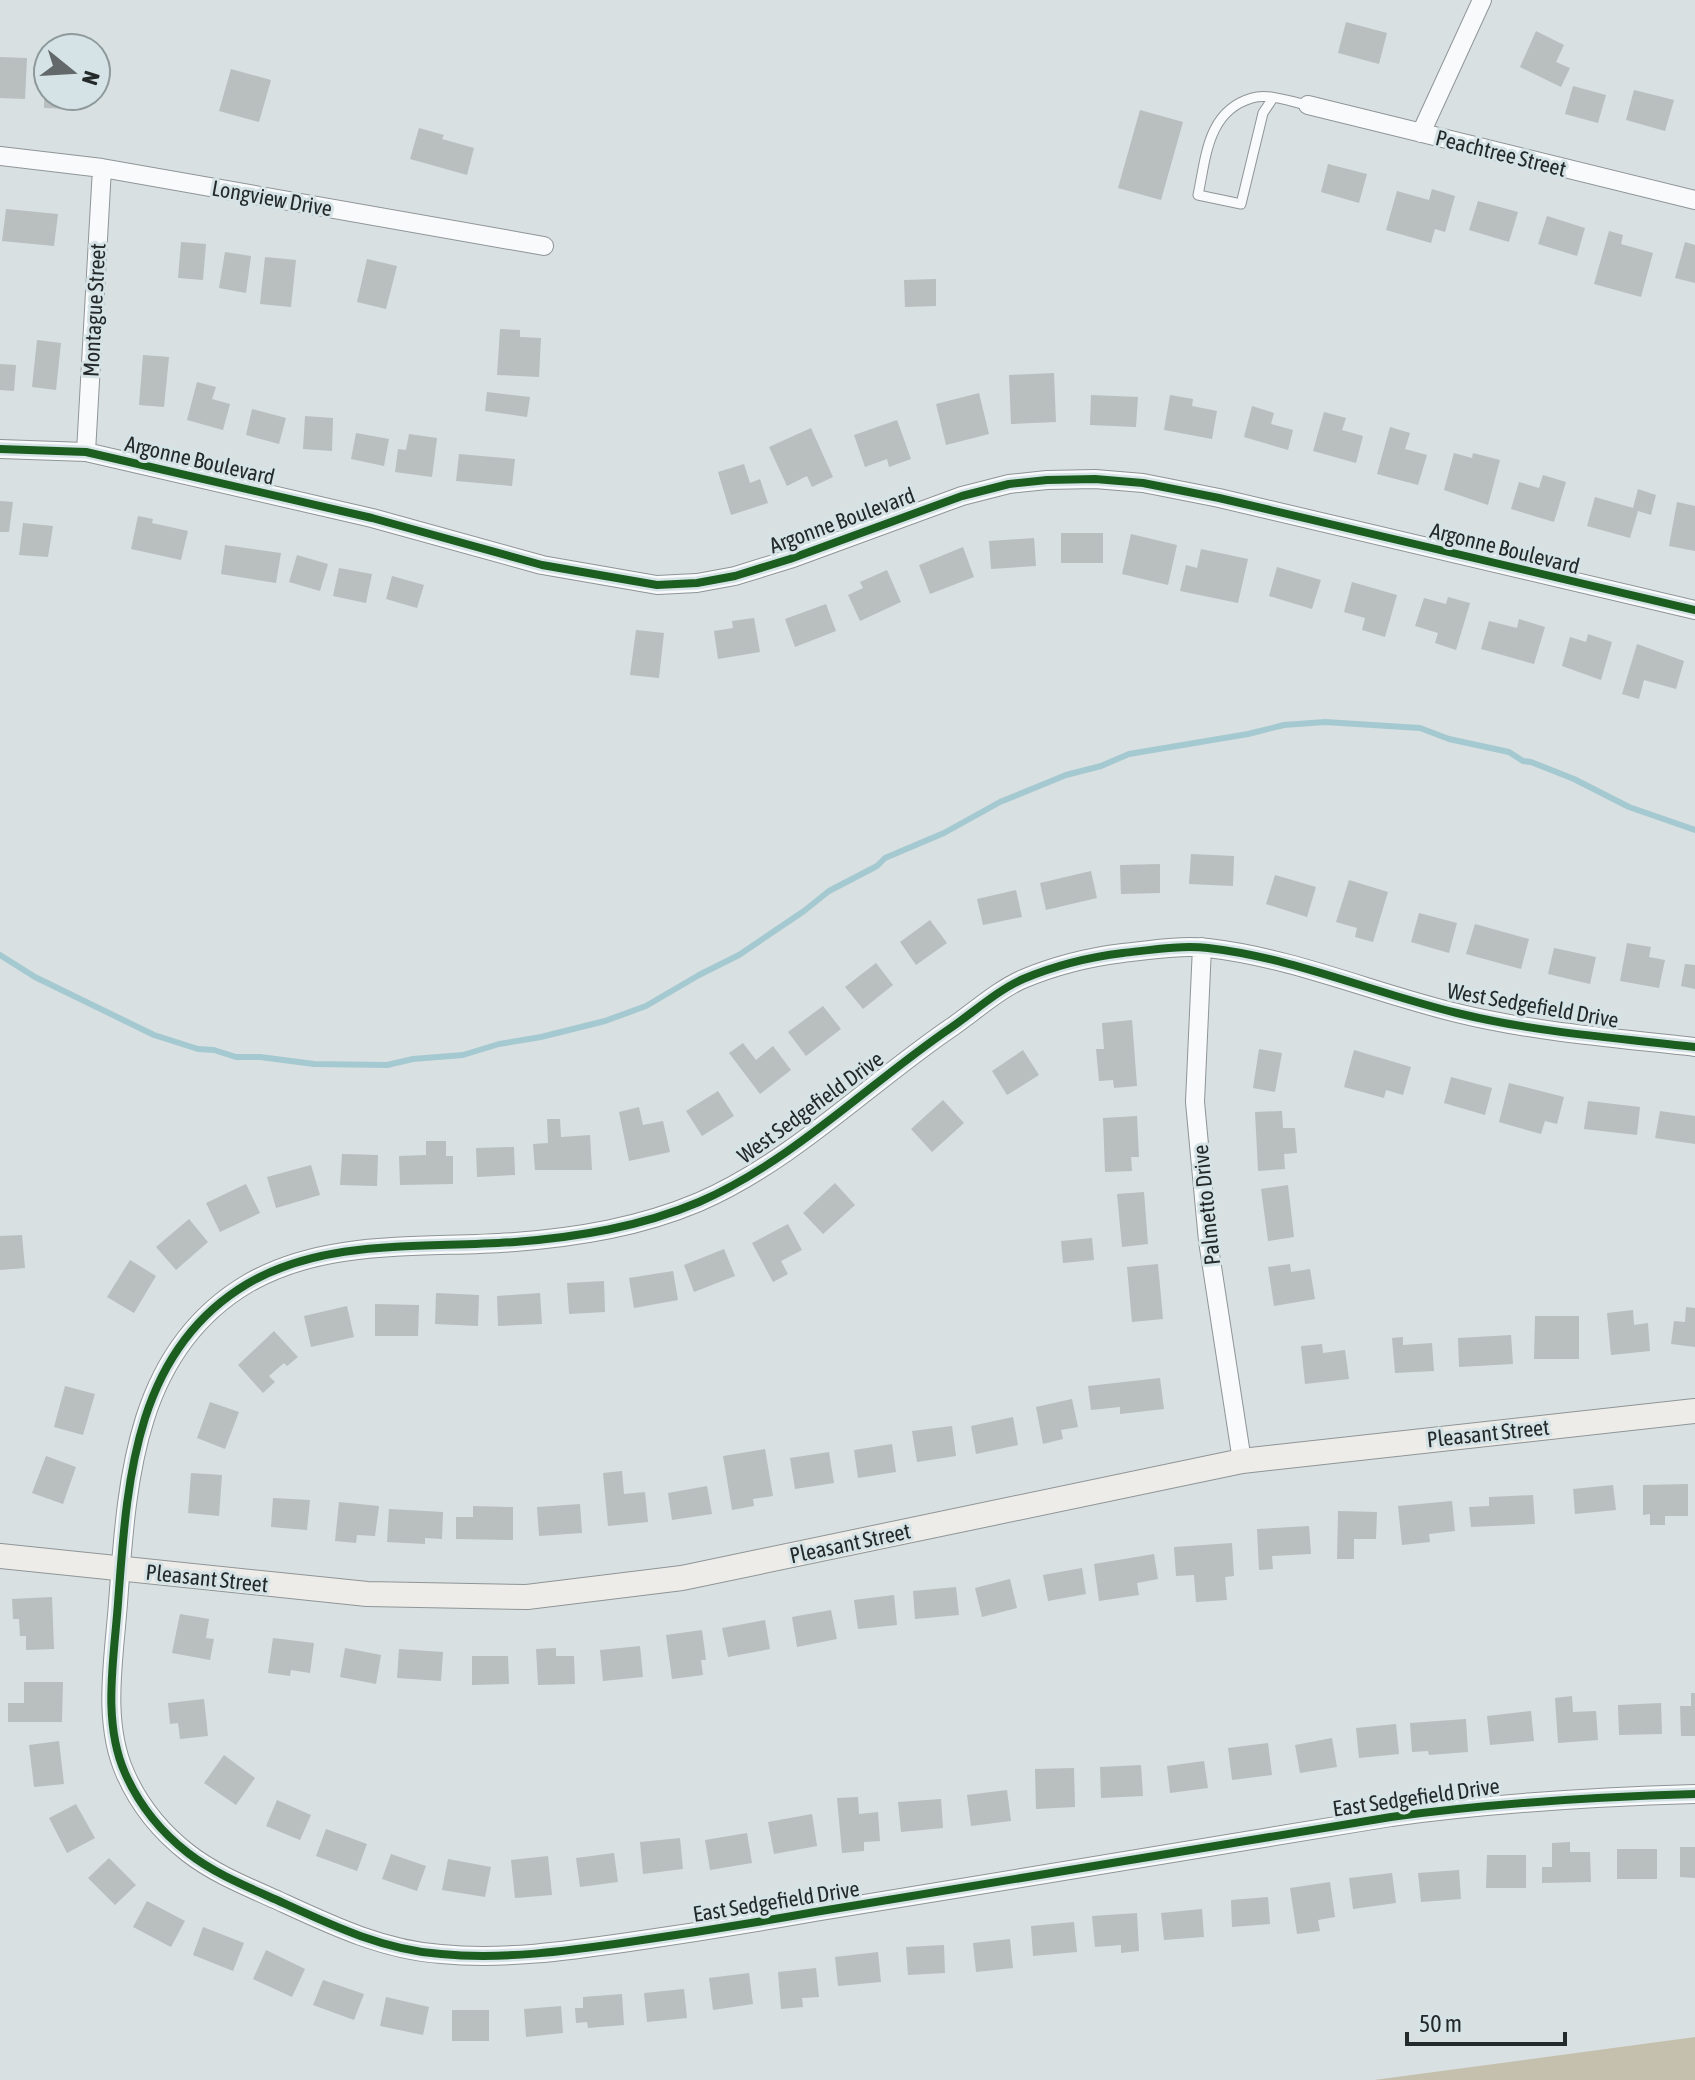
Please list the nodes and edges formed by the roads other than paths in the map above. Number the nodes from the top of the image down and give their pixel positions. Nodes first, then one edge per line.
1 (1482, 0) edge
2 (1273, 98) junction
3 (1308, 105) joint
4 (1421, 133) junction
5 (0, 156) edge
6 (102, 168) junction
7 (1695, 200) edge
8 (544, 246) dead end
9 (0, 449) edge
10 (86, 452) junction
11 (1695, 610) edge
12 (1202, 947) junction
13 (1695, 1047) edge
14 (1695, 1411) edge
15 (1242, 1461) junction
16 (0, 1556) edge
17 (121, 1569) junction
18 (1695, 1794) edge

1 - 4 street
2 - 2 lane
2 - 3 lane
3 - 4 street, Peachtree Street
4 - 7 street, Peachtree Street
5 - 6 street, Longview Drive
6 - 8 street, Longview Drive
6 - 10 street, Montague Street
9 - 10 street, Argonne Boulevard
10 - 11 street, Argonne Boulevard
12 - 13 street, West Sedgefield Drive
12 - 15 street, Palmetto Drive
12 - 17 street, West Sedgefield Drive
14 - 15 street, Pleasant Street
15 - 17 street, Pleasant Street
16 - 17 street, Pleasant Street
17 - 18 street, East Sedgefield Drive

